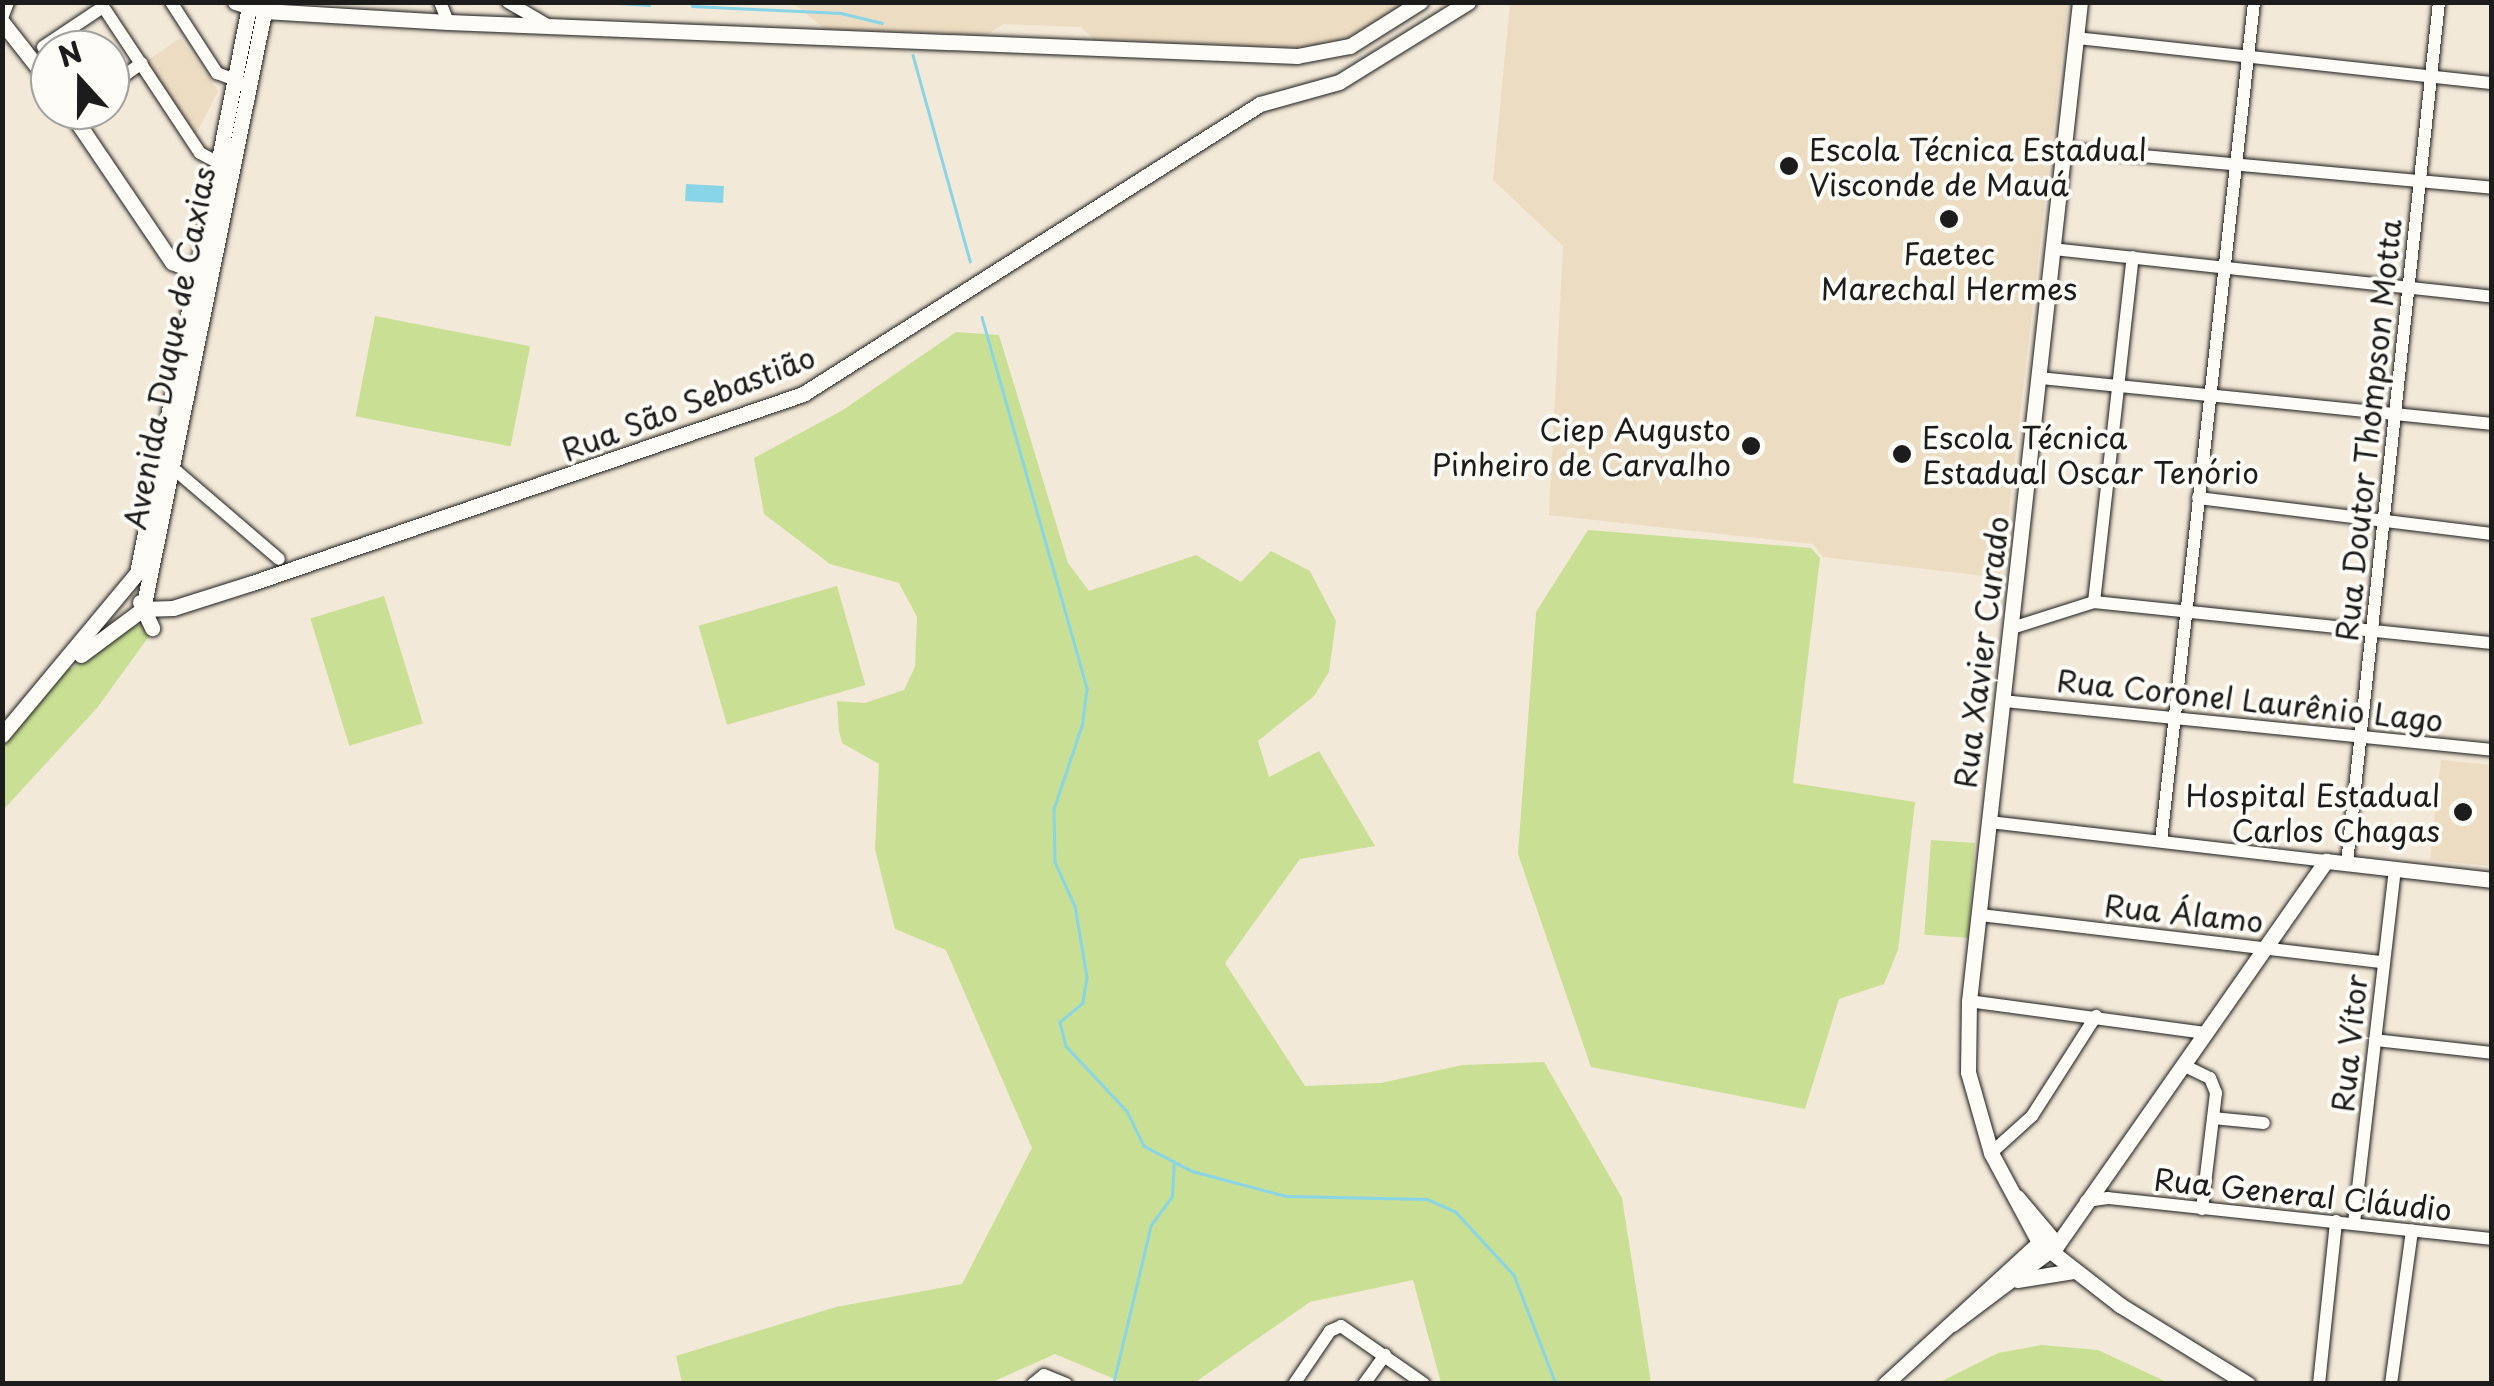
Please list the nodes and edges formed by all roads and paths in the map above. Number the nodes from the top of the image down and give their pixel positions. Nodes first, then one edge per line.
1 (8, 2) edge
2 (171, 2) edge
3 (440, 2) edge
4 (508, 2) edge
5 (1420, 2) edge
6 (1468, 2) edge
7 (2080, 2) edge
8 (2254, 2) edge
9 (2439, 2) edge
10 (102, 5) edge
11 (253, 6) edge
12 (2, 20) edge
13 (448, 22) junction
14 (546, 24) junction
15 (67, 30) edge
16 (2077, 38) junction
17 (30, 57) edge
18 (2246, 59) junction
19 (142, 63) junction
20 (130, 72) edge
21 (2430, 76) junction
22 (242, 83) junction
23 (2492, 83) edge
24 (83, 130) edge
25 (2066, 149) junction
26 (2235, 163) junction
27 (225, 165) junction
28 (2422, 179) junction
29 (2492, 188) edge
30 (2053, 249) junction
31 (2133, 257) junction
32 (2220, 267) junction
33 (202, 274) junction
34 (2407, 286) junction
35 (2492, 297) edge
36 (2040, 378) junction
37 (2119, 386) junction
38 (2211, 396) junction
39 (2395, 412) junction
40 (2492, 424) edge
41 (174, 468) junction
42 (2198, 498) junction
43 (2386, 524) junction
44 (2492, 534) edge
45 (279, 560) dead end
46 (137, 573) junction
47 (2094, 602) junction
48 (143, 609) junction
49 (2184, 613) junction
50 (152, 628) dead end
51 (2012, 628) junction
52 (2372, 630) junction
53 (2492, 643) edge
54 (65, 666) junction
55 (2003, 701) junction
56 (2174, 715) junction
57 (2, 735) edge
58 (2359, 738) junction
59 (2492, 750) edge
60 (1989, 822) junction
61 (2161, 841) junction
62 (2300, 858) junction
63 (2326, 861) junction
64 (2347, 863) junction
65 (2395, 869) junction
66 (2492, 880) edge
67 (2311, 881) junction
68 (1980, 915) junction
69 (2266, 947) junction
70 (2383, 962) junction
71 (1969, 1001) junction
72 (2096, 1016) junction
73 (2205, 1032) junction
74 (2374, 1040) junction
75 (2492, 1053) edge
76 (2183, 1065) junction
77 (2213, 1118) junction
78 (2264, 1123) dead end
79 (1991, 1153) junction
80 (2100, 1180) junction
81 (2108, 1198) junction
82 (2084, 1202) junction
83 (2202, 1209) junction
84 (2336, 1222) junction
85 (2354, 1223) junction
86 (2412, 1230) junction
87 (2492, 1239) edge
88 (2052, 1244) junction
89 (2074, 1271) junction
90 (2009, 1284) junction
91 (1952, 1324) junction
92 (1385, 1355) junction
93 (1032, 1384) edge
94 (1066, 1384) edge
95 (1294, 1384) edge
96 (1364, 1384) edge
97 (1424, 1384) edge
98 (1885, 1384) edge
99 (2248, 1384) edge
100 (2319, 1384) edge
101 (2391, 1384) edge

1 - 12 street
2 - 22 street
3 - 13 street
4 - 14 street
5 - 14 main road
6 - 48 main road, Rua São Sebastião
7 - 16 main road, Rua Xavier Curado
8 - 18 street
9 - 21 street, Rua Doutor Thompson Motta
10 - 15 street
10 - 19 street
11 - 13 main road
11 - 22 main road, Avenida Duque de Caxias
12 - 17 main road
13 - 14 main road
16 - 18 street
16 - 25 main road, Rua Xavier Curado
18 - 21 street
18 - 26 street
19 - 20 street
19 - 27 street
21 - 23 street
21 - 28 street, Rua Doutor Thompson Motta
22 - 27 main road, Avenida Duque de Caxias
24 - 33 main road
25 - 26 street
25 - 30 main road, Rua Xavier Curado
26 - 28 street
26 - 32 street
27 - 33 main road, Avenida Duque de Caxias
28 - 29 street
28 - 34 street, Rua Doutor Thompson Motta
30 - 31 street
30 - 36 main road, Rua Xavier Curado
31 - 32 street
31 - 37 street
32 - 34 street
32 - 38 street
33 - 41 main road, Avenida Duque de Caxias
33 - 46 main road, Avenida Duque de Caxias
34 - 35 street
34 - 39 street, Rua Doutor Thompson Motta
36 - 37 street
36 - 51 main road, Rua Xavier Curado
37 - 38 street
37 - 47 street
38 - 39 street
38 - 42 street
39 - 40 street
39 - 43 street, Rua Doutor Thompson Motta
41 - 45 street
41 - 48 main road, Avenida Duque de Caxias
42 - 43 street
42 - 49 street
43 - 44 street
43 - 52 street, Rua Doutor Thompson Motta
46 - 48 main road
46 - 54 main road, Avenida Duque de Caxias
47 - 49 street
47 - 51 street
48 - 50 main road
48 - 54 main road, Avenida Duque de Caxias
49 - 52 street
49 - 56 street
51 - 55 main road, Rua Xavier Curado
52 - 53 street
52 - 58 street, Rua Doutor Thompson Motta
54 - 57 main road, Avenida Duque de Caxias
55 - 56 street, Rua Coronel Laurênio Lago
55 - 60 main road, Rua Xavier Curado
56 - 58 street, Rua Coronel Laurênio Lago
56 - 61 street
58 - 59 street, Rua Coronel Laurênio Lago
58 - 64 street, Rua Doutor Thompson Motta
60 - 61 street
60 - 68 main road, Rua Xavier Curado
61 - 62 street
62 - 63 street
62 - 67 street
63 - 64 main road
63 - 67 main road
64 - 65 main road
65 - 66 main road
65 - 70 street, Rua Vítor
67 - 69 main road
68 - 69 street, Rua Álamo
68 - 71 main road, Rua Xavier Curado
69 - 70 street, Rua Álamo
69 - 73 main road
70 - 74 street, Rua Vítor
71 - 72 street
71 - 79 main road, Rua Xavier Curado
72 - 73 street
72 - 79 street
73 - 76 main road
74 - 75 street
74 - 85 street, Rua Vítor
76 - 77 street
76 - 80 main road
77 - 78 street
77 - 83 street
79 - 88 main road, Rua Xavier Curado
80 - 81 street, Rua General Cláudio
80 - 82 main road
81 - 82 street, Rua General Cláudio
81 - 83 street, Rua General Cláudio
82 - 88 main road
83 - 84 street, Rua General Cláudio
84 - 85 street, Rua General Cláudio
84 - 100 street
85 - 86 street, Rua General Cláudio
86 - 87 street, Rua General Cláudio
86 - 101 street
88 - 89 main road, Rua Xavier Curado
88 - 90 main road
88 - 91 main road
89 - 90 main road
89 - 99 main road, Rua Xavier Curado
90 - 91 main road
91 - 98 main road
92 - 95 street
92 - 96 street
92 - 97 street
93 - 94 street

